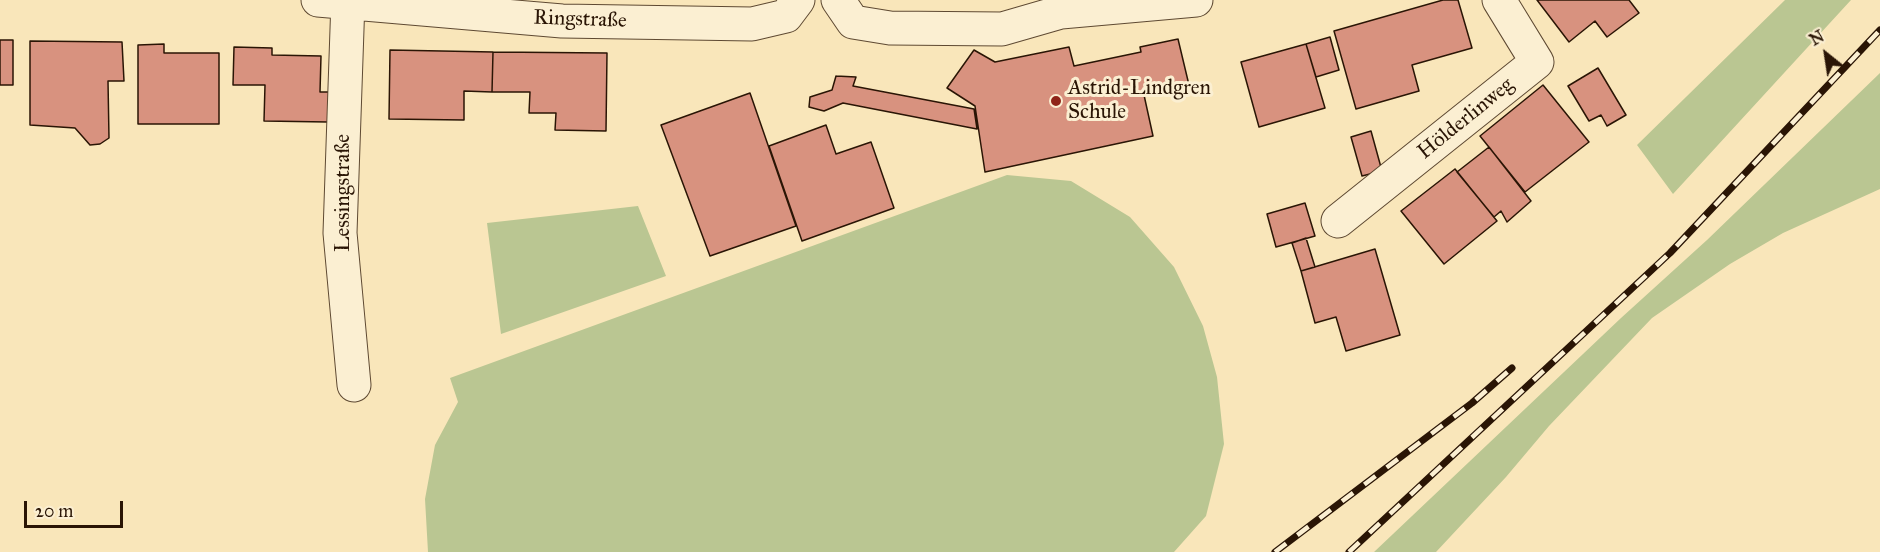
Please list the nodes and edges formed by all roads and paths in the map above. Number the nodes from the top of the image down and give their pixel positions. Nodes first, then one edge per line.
1 (798, 0) edge
2 (838, 0) edge
3 (1196, 0) edge
4 (1499, 0) edge
5 (338, 1) edge
6 (1338, 221) dead end
7 (354, 385) dead end

1 - 5 street, Ringstraße
2 - 3 street
4 - 6 street, Hölderlinweg
5 - 7 street, Lessingstraße

